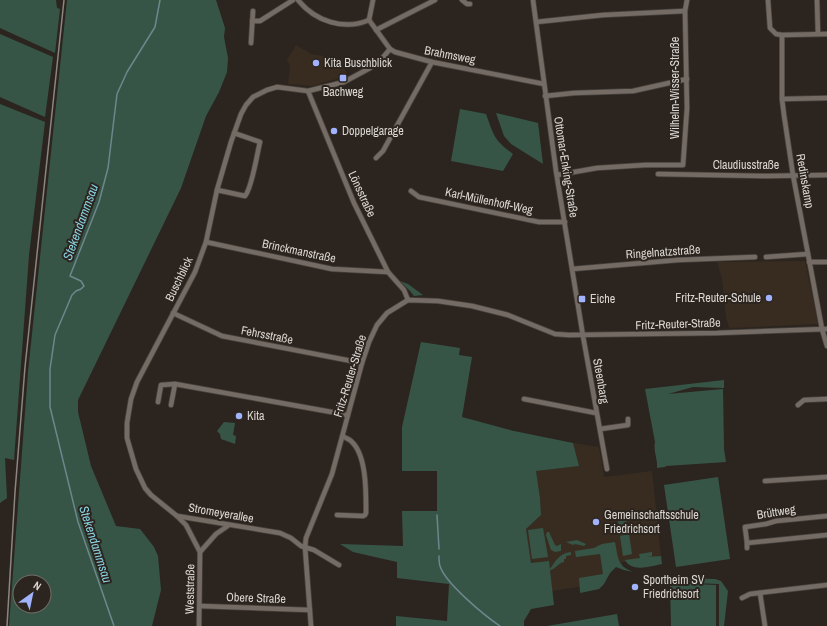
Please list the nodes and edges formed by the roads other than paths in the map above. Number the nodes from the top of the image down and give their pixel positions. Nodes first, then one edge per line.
1 (293, 0) edge
2 (298, 0) edge
3 (372, 0) edge
4 (435, 0) edge
5 (462, 0) edge
6 (533, 0) edge
7 (687, 0) edge
8 (768, 0) edge
9 (817, 0) edge
10 (470, 4) dead end
11 (253, 11) dead end
12 (685, 11) junction
13 (369, 20) junction
14 (252, 21) junction
15 (536, 22) junction
16 (376, 30) junction
17 (818, 34) junction
18 (827, 34) edge
19 (782, 35) junction
20 (251, 42) dead end
21 (390, 49) junction
22 (432, 62) junction
23 (687, 79) junction
24 (544, 84) junction
25 (308, 91) junction
26 (545, 96) junction
27 (827, 98) edge
28 (782, 99) junction
29 (234, 134) junction
30 (376, 158) dead end
31 (665, 165) junction
32 (658, 174) dead end
33 (664, 174) junction
34 (557, 175) junction
35 (793, 175) junction
36 (827, 175) edge
37 (217, 190) junction
38 (411, 191) dead end
39 (565, 222) junction
40 (206, 242) junction
41 (808, 254) junction
42 (755, 257) dead end
43 (766, 257) dead end
44 (809, 262) junction
45 (827, 262) edge
46 (572, 269) junction
47 (388, 272) junction
48 (408, 300) junction
49 (174, 313) junction
50 (825, 329) edge
51 (583, 336) junction
52 (827, 346) edge
53 (362, 363) junction
54 (143, 370) joint
55 (175, 384) junction
56 (524, 399) dead end
57 (827, 399) edge
58 (158, 402) dead end
59 (171, 404) dead end
60 (798, 405) dead end
61 (596, 413) junction
62 (348, 415) junction
63 (628, 419) dead end
64 (600, 429) junction
65 (343, 436) junction
66 (607, 469) dead end
67 (827, 477) edge
68 (765, 481) dead end
69 (338, 515) dead end
70 (177, 516) junction
71 (827, 516) edge
72 (229, 525) junction
73 (827, 535) edge
74 (305, 547) junction
75 (200, 552) junction
76 (339, 565) dead end
77 (827, 585) edge
78 (760, 593) junction
79 (742, 598) dead end
80 (200, 606) junction
81 (310, 610) junction
82 (199, 626) edge
83 (311, 626) edge
84 (765, 626) edge

1 - 14 street
2 - 13 street
3 - 13 street
4 - 16 street
5 - 10 street
6 - 15 street, Ottomar-Enking-Straße
7 - 12 street, Wilhelm-Wisser-Straße
8 - 19 street
9 - 17 street
11 - 14 street
12 - 15 street
12 - 23 street, Wilhelm-Wisser-Straße
13 - 16 street
14 - 20 street
15 - 24 street, Ottomar-Enking-Straße
16 - 21 street
17 - 18 street
17 - 19 street
19 - 28 street, Redinskamp
21 - 22 street, Brahmsweg
21 - 25 street, Buschblick
22 - 24 street, Brahmsweg
22 - 30 street
23 - 26 street
23 - 31 street, Wilhelm-Wisser-Straße
24 - 26 street, Ottomar-Enking-Straße
25 - 29 street, Buschblick
25 - 47 street, Lönsstraße
26 - 34 street, Ottomar-Enking-Straße
27 - 28 street
28 - 35 street, Redinskamp
29 - 37 street, Buschblick
29 - 37 street
31 - 33 street
31 - 34 street
32 - 33 street, Claudiusstraße
33 - 35 street, Claudiusstraße
34 - 39 street, Ottomar-Enking-Straße
35 - 36 street, Claudiusstraße
35 - 41 street, Redinskamp
37 - 40 street, Buschblick
38 - 39 street, Karl-Müllenhoff-Weg
39 - 46 street, Ottomar-Enking-Straße
40 - 47 street, Brinckmanstraße
40 - 49 street, Buschblick
41 - 43 street
41 - 44 street, Redinskamp
42 - 46 street, Ringelnatzstraße
44 - 45 street
44 - 50 street, Redinskamp
46 - 51 street, Ottomar-Enking-Straße
47 - 48 street, Lönsstraße
48 - 51 street, Fritz-Reuter-Straße
48 - 53 street, Fritz-Reuter-Straße
49 - 53 street, Fehrsstraße
49 - 54 street, Buschblick
50 - 51 street, Fritz-Reuter-Straße
50 - 52 street, Redinskamp
51 - 61 street, Steenbarg
53 - 62 street, Fritz-Reuter-Straße
54 - 70 street, Stromeyerallee
55 - 58 street
55 - 59 street
55 - 62 street
56 - 61 street
57 - 60 street
61 - 64 street, Steenbarg
62 - 65 street, Fritz-Reuter-Straße
63 - 64 street
64 - 66 street, Steenbarg
65 - 69 street
65 - 74 street, Fritz-Reuter-Straße
67 - 68 street
70 - 72 street, Stromeyerallee
70 - 75 street, Weststraße
71 - 73 street, Brüttweg
72 - 74 street, Stromeyerallee
72 - 75 street, Weststraße
74 - 76 street, Stromeyerallee
74 - 81 street, Fritz-Reuter-Straße
75 - 80 street, Weststraße
77 - 78 street
78 - 79 street
78 - 84 street
80 - 81 street, Obere Straße
80 - 82 street, Weststraße
81 - 83 street, Fritz-Reuter-Straße

